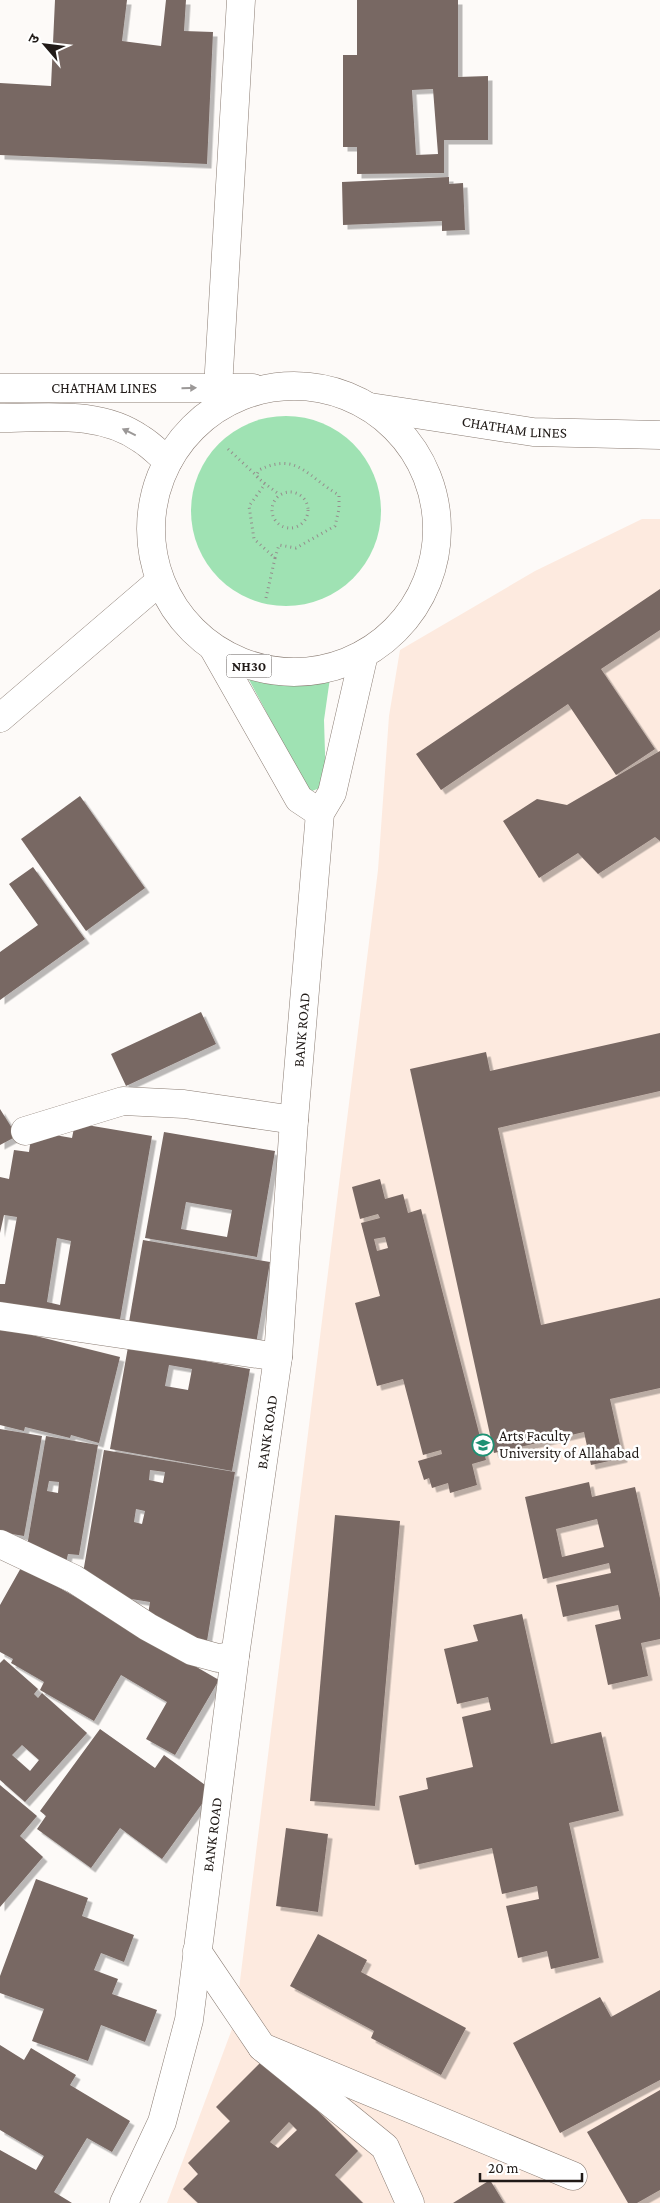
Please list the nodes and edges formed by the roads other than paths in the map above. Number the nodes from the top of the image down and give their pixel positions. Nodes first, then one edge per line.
1 (241, 0) edge
2 (0, 388) edge
3 (218, 388) junction
4 (267, 388) junction
5 (370, 407) junction
6 (0, 418) edge
7 (660, 435) edge
8 (168, 461) junction
9 (160, 581) junction
10 (214, 649) junction
11 (364, 654) junction
12 (0, 718) edge
13 (320, 813) junction
14 (294, 1120) junction
15 (25, 1131) dead end
16 (0, 1316) edge
17 (278, 1357) junction
18 (0, 1544) edge
19 (235, 1656) junction
20 (197, 1951) junction
21 (262, 2047) junction
22 (574, 2176) dead end
23 (124, 2203) edge
24 (410, 2203) edge

1 - 3 main road
2 -> 3 main road, CHATHAM LINES / NH30
3 - 4 main road, CHATHAM LINES / NH30
4 - 5 main road, CHATHAM LINES / NH30
4 - 8 main road, CHATHAM LINES / NH30
5 - 7 main road, CHATHAM LINES / NH30
5 - 11 main road, CHATHAM LINES / NH30
8 -> 6 main road, CHATHAM LINES
8 - 9 main road, CHATHAM LINES / NH30
9 - 10 main road, CHATHAM LINES / NH30
9 - 12 main road
10 - 11 main road, CHATHAM LINES / NH30
10 - 13 main road
11 - 13 main road, BANK ROAD
13 - 14 main road, BANK ROAD
14 - 15 main road
14 - 17 main road, BANK ROAD
16 - 17 main road
17 - 19 main road, BANK ROAD
18 - 19 main road
19 - 20 main road, BANK ROAD
20 - 21 main road
20 - 23 main road, BANK ROAD
21 - 22 main road
21 - 24 main road

